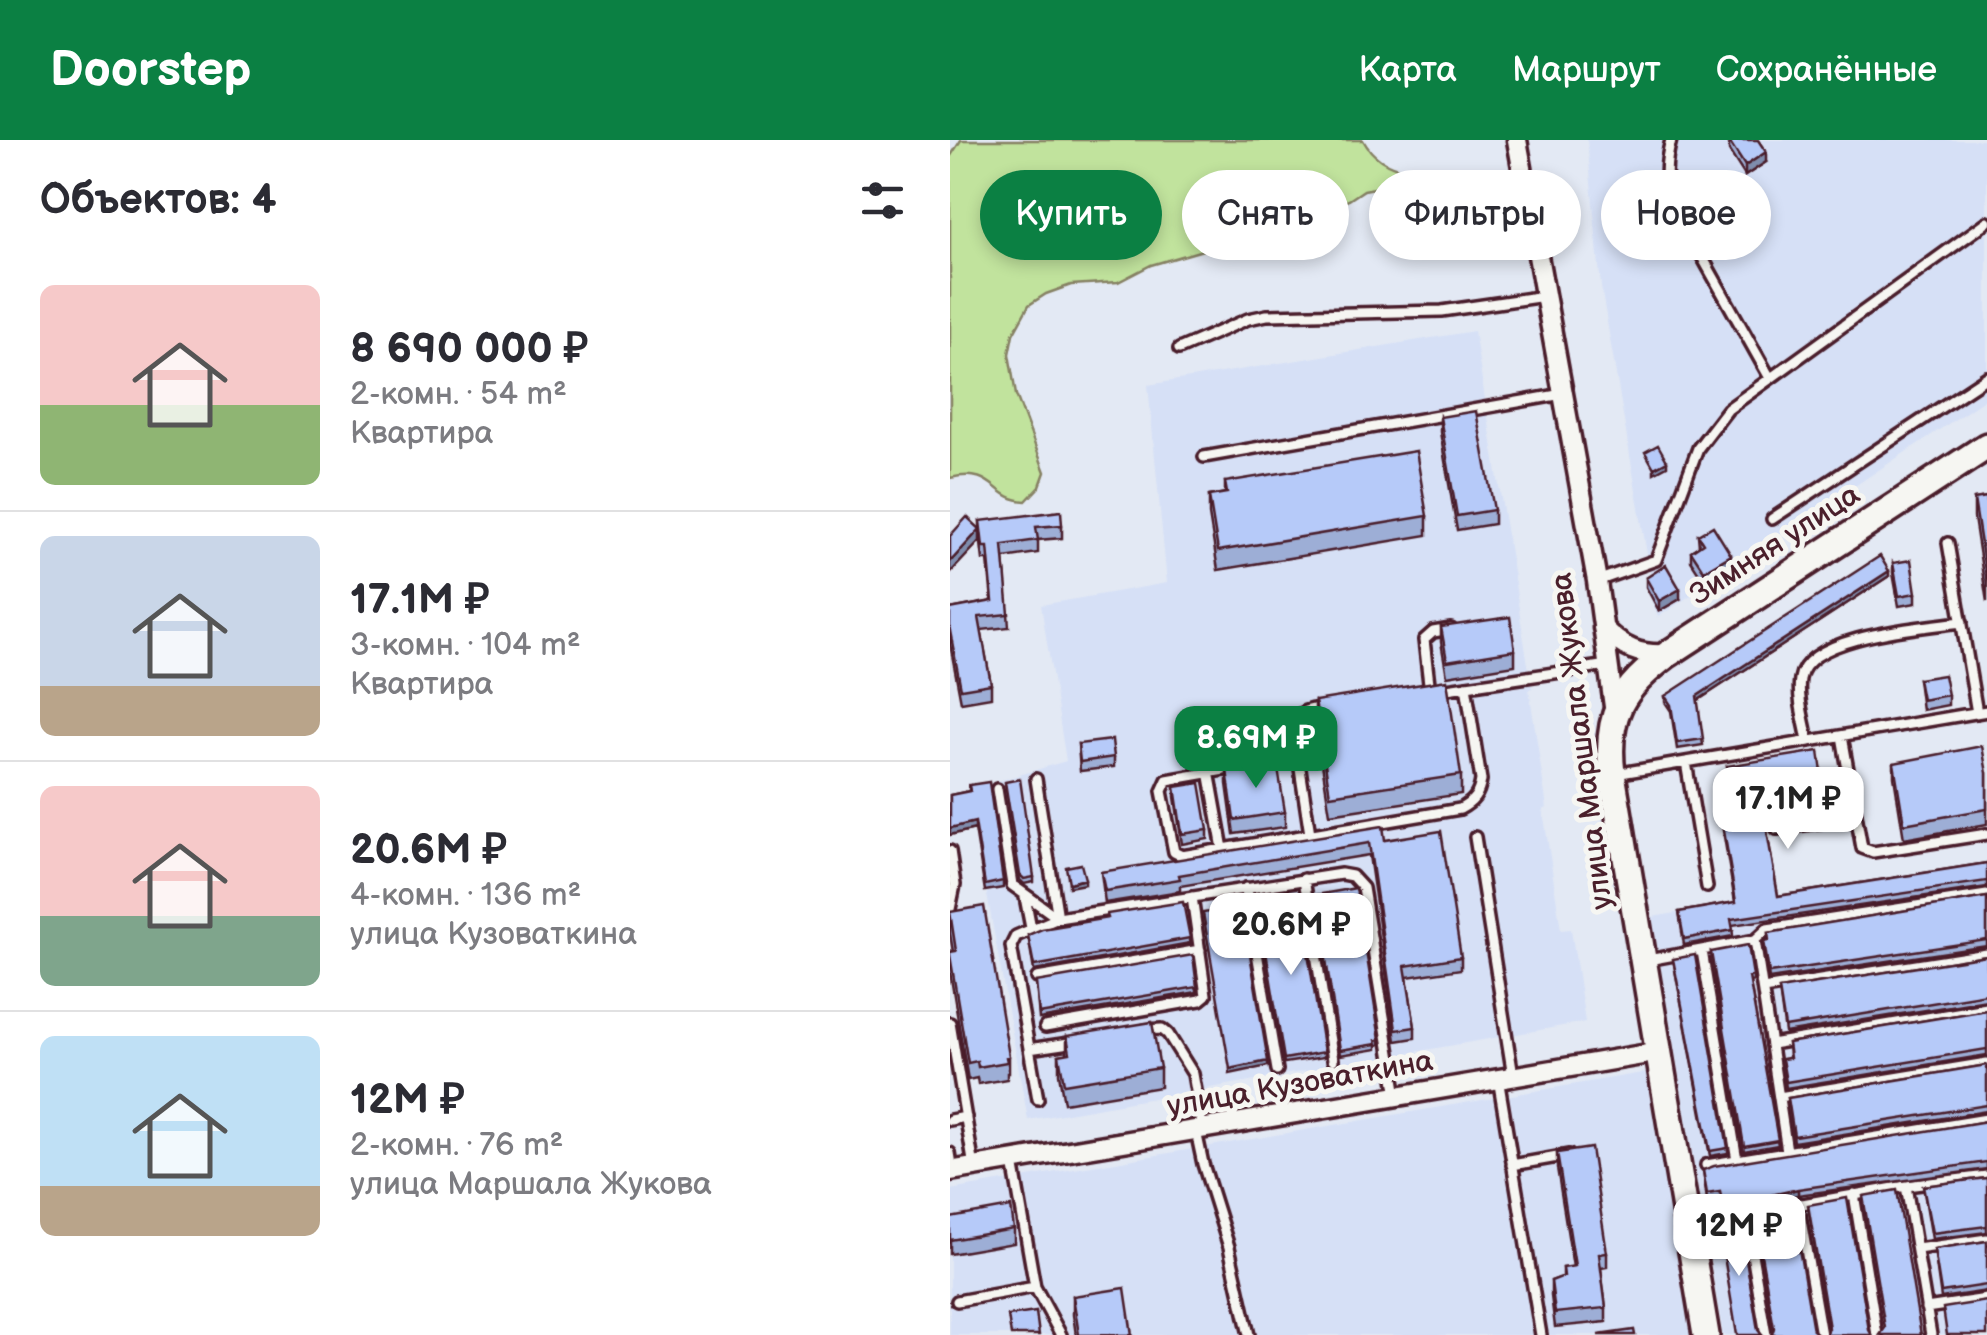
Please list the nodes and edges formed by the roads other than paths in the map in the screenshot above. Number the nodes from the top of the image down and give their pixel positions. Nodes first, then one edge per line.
1 (1517, 140) edge
2 (1671, 140) edge
3 (1987, 222) edge
4 (1544, 296) junction
5 (1179, 349) dead end
6 (1987, 377) edge
7 (1770, 378) junction
8 (1562, 394) junction
9 (1987, 446) edge
10 (1204, 456) dead end
11 (1772, 519) dead end
12 (1948, 543) dead end
13 (1596, 581) junction
14 (1962, 622) junction
15 (1465, 627) edge
16 (1603, 628) junction
17 (1668, 654) junction
18 (1608, 665) junction
19 (1466, 686) junction
20 (1430, 692) junction
21 (1412, 694) edge
22 (1341, 705) edge
23 (1982, 712) edge
24 (1615, 714) junction
25 (1842, 736) junction
26 (1808, 741) junction
27 (1298, 757) junction
28 (1686, 762) junction
29 (1209, 772) junction
30 (1612, 774) junction
31 (1036, 778) dead end
32 (997, 789) dead end
33 (1855, 817) junction
34 (1778, 829) dead end
35 (1310, 834) junction
36 (1987, 834) edge
37 (1475, 836) dead end
38 (1223, 849) junction
39 (950, 851) edge
40 (1304, 880) junction
41 (1707, 887) dead end
42 (1246, 888) junction
43 (1987, 895) edge
44 (1025, 896) junction
45 (1192, 896) junction
46 (950, 910) edge
47 (1058, 918) junction
48 (1031, 928) junction
49 (1754, 940) junction
50 (1200, 950) junction
51 (1702, 951) junction
52 (1987, 954) edge
53 (1644, 961) junction
54 (1037, 978) edge
55 (1763, 989) junction
56 (1987, 1008) edge
57 (950, 1022) edge
58 (1045, 1028) dead end
59 (1137, 1031) edge
60 (1083, 1040) edge
61 (1771, 1044) junction
62 (1029, 1050) junction
63 (1660, 1052) junction
64 (1333, 1060) dead end
65 (1987, 1062) edge
66 (1277, 1070) dead end
67 (1505, 1077) junction
68 (1397, 1096) junction
69 (1780, 1097) junction
70 (1038, 1099) dead end
71 (966, 1117) junction
72 (950, 1120) edge
73 (1987, 1120) edge
74 (1200, 1130) junction
75 (1788, 1151) junction
76 (1575, 1154) edge
77 (1736, 1160) junction
78 (1013, 1161) junction
79 (951, 1165) edge
80 (1512, 1165) junction
81 (1706, 1166) edge
82 (974, 1167) junction
83 (1987, 1176) edge
84 (1906, 1186) junction
85 (1854, 1194) junction
86 (1798, 1203) junction
87 (1745, 1214) junction
88 (1688, 1231) junction
89 (1987, 1239) edge
90 (1916, 1249) junction
91 (1035, 1287) junction
92 (1987, 1298) edge
93 (957, 1301) dead end
94 (1926, 1308) junction
95 (1061, 1335) edge
96 (1248, 1335) edge
97 (1541, 1335) edge
98 (1706, 1335) edge
99 (1766, 1335) edge
100 (1821, 1335) edge
101 (1877, 1335) edge
102 (1931, 1335) edge

1 - 4 street, улица Маршала Жукова
2 - 7 lane
3 - 7 lane
4 - 5 lane
4 - 8 street, улица Маршала Жукова
6 - 11 lane
7 - 13 lane
8 - 10 lane
8 - 13 street, улица Маршала Жукова
9 - 17 main road, Зимняя улица
12 - 14 lane
13 - 16 street, улица Маршала Жукова
14 - 23 lane
14 - 26 lane
15 - 20 lane
16 - 17 street
16 - 18 street, улица Маршала Жукова
17 - 18 street
17 - 24 main road, Зимняя улица
18 - 19 lane
18 - 24 street, улица Маршала Жукова
19 - 20 lane
19 - 35 lane
20 - 21 lane
22 - 27 lane
23 - 25 lane
24 - 30 main road, улица Маршала Жукова
25 - 26 lane
25 - 33 lane
26 - 28 lane
27 - 29 lane
27 - 35 lane
28 - 30 lane
28 - 41 lane
29 - 38 lane
29 - 38 lane
30 - 53 main road, улица Маршала Жукова
31 - 47 lane
32 - 44 lane
33 - 34 lane
33 - 36 lane
35 - 38 lane
37 - 67 lane
39 - 46 lane
40 - 42 lane
40 - 64 lane
40 - 68 lane
42 - 45 lane
42 - 66 lane
43 - 49 lane
44 - 47 lane
44 - 48 lane
45 - 47 lane
45 - 50 lane
47 - 48 lane
48 - 62 lane
49 - 51 lane
49 - 55 lane
50 - 54 lane
50 - 58 lane
51 - 53 lane
51 - 77 lane
52 - 55 lane
53 - 63 main road, улица Маршала Жукова
55 - 61 lane
56 - 61 lane
57 - 71 lane
59 - 74 lane
60 - 62 lane
61 - 69 lane
62 - 70 lane
63 - 67 street, улица Кузоваткина
63 - 88 main road, улица Маршала Жукова
65 - 69 lane
67 - 68 street, улица Кузоваткина
67 - 80 lane
68 - 74 street, улица Кузоваткина
69 - 75 lane
71 - 72 lane
71 - 82 lane
73 - 75 lane
74 - 78 street, улица Кузоваткина
74 - 96 lane
75 - 77 lane
76 - 80 lane
77 - 81 lane
78 - 82 street, улица Кузоваткина
78 - 91 lane
79 - 82 street, улица Кузоваткина
80 - 97 lane
83 - 84 lane
84 - 85 lane
84 - 90 lane
85 - 86 lane
85 - 101 lane
86 - 87 lane
86 - 100 lane
87 - 88 lane
87 - 99 lane
88 - 98 main road, улица Маршала Жукова
89 - 90 lane
90 - 94 lane
91 - 93 lane
91 - 95 lane
92 - 94 lane
94 - 102 lane

